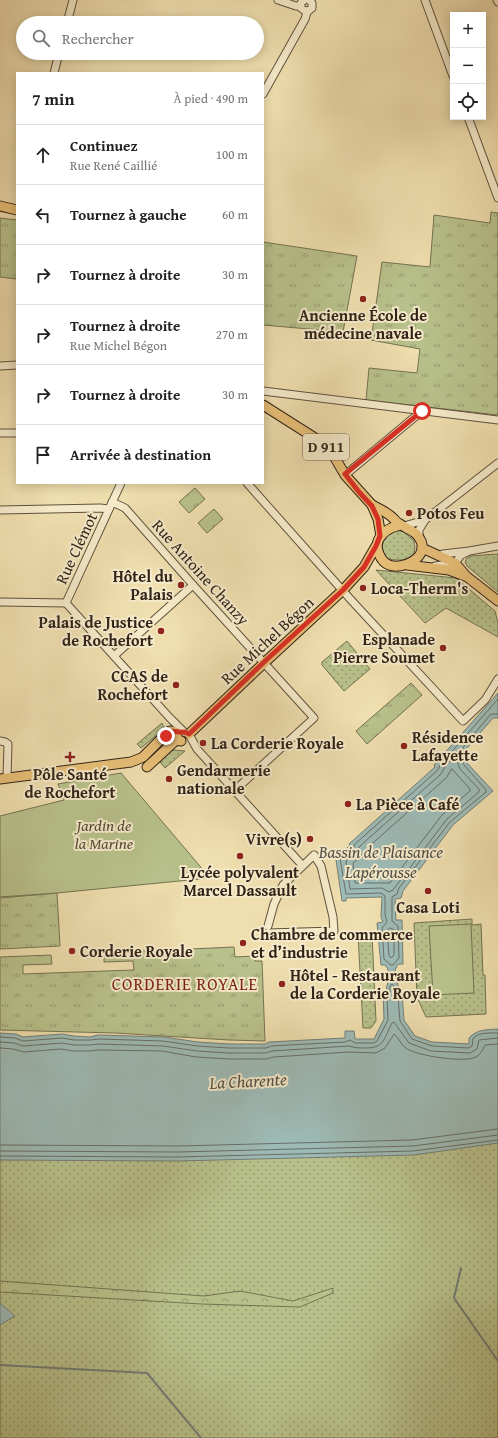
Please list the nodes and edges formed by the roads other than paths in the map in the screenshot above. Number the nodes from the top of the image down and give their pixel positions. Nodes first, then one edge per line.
1 (73, 0) edge
2 (278, 0) edge
3 (425, 0) edge
4 (313, 1) edge
5 (302, 3) edge
6 (307, 12) junction
7 (69, 16) edge
8 (57, 60) edge
9 (450, 68) edge
10 (54, 72) edge
11 (264, 92) edge
12 (469, 120) edge
13 (498, 198) edge
14 (0, 206) edge
15 (16, 210) edge
16 (0, 366) edge
17 (16, 366) edge
18 (264, 391) edge
19 (264, 406) edge
20 (422, 411) junction
21 (498, 420) edge
22 (0, 433) edge
23 (16, 433) edge
24 (498, 463) edge
25 (345, 474) junction
26 (121, 484) edge
27 (248, 484) edge
28 (110, 506) junction
29 (372, 506) junction
30 (0, 510) edge
31 (425, 520) junction
32 (402, 526) junction
33 (380, 536) junction
34 (419, 538) junction
35 (376, 546) junction
36 (498, 546) edge
37 (422, 548) junction
38 (469, 551) junction
39 (440, 556) junction
40 (384, 562) junction
41 (456, 563) junction
42 (407, 565) junction
43 (364, 567) junction
44 (421, 567) junction
45 (466, 576) junction
46 (193, 585) junction
47 (343, 590) junction
48 (0, 602) edge
49 (498, 602) edge
50 (66, 603) junction
51 (114, 656) junction
52 (264, 662) junction
53 (498, 679) edge
54 (168, 717) junction
55 (180, 736) junction
56 (0, 741) edge
57 (4, 779) edge
58 (234, 791) junction
59 (302, 865) junction

1 - 7 street
2 - 5 street
3 - 9 street
4 - 6 street
5 - 6 street
6 - 11 street
8 - 10 street
12 - 13 street
14 - 15 main road
16 - 17 street
18 - 20 street
19 - 25 main road, D 911
20 - 21 street
20 - 25 street
22 - 23 street
24 - 31 street
25 - 29 main road, D 911
26 - 28 street, Rue Clémot
27 - 47 street
28 - 30 street
28 - 46 street, Rue Antoine Chanzy
28 - 50 street, Rue Clémot
29 - 32 main road, D 911
29 - 33 main road, D 911
31 - 32 street
31 - 34 street
32 - 33 main road
32 - 34 main road
33 - 35 main road
34 - 37 main road
35 - 40 main road
35 - 43 main road, Rue Michel Bégon
36 - 38 street
37 - 39 main road
37 - 42 main road
38 - 39 street
38 - 41 street
39 - 41 main road
40 - 42 main road
40 - 43 main road
41 - 44 street
41 - 45 main road
42 - 44 main road
43 - 47 main road, Rue Michel Bégon
44 - 45 main road
45 - 49 main road
46 - 51 street
46 - 52 street, Rue Antoine Chanzy
47 - 52 main road, Rue Michel Bégon
47 - 53 street
48 - 50 street
50 - 51 street
51 - 54 street
52 - 55 main road, Rue Michel Bégon
52 - 58 street, Rue Antoine Chanzy
54 - 55 street
54 - 55 street
55 - 57 main road, Rue Michel Bégon
55 - 58 street
56 - 57 street
58 - 59 street
59 - 59 street

